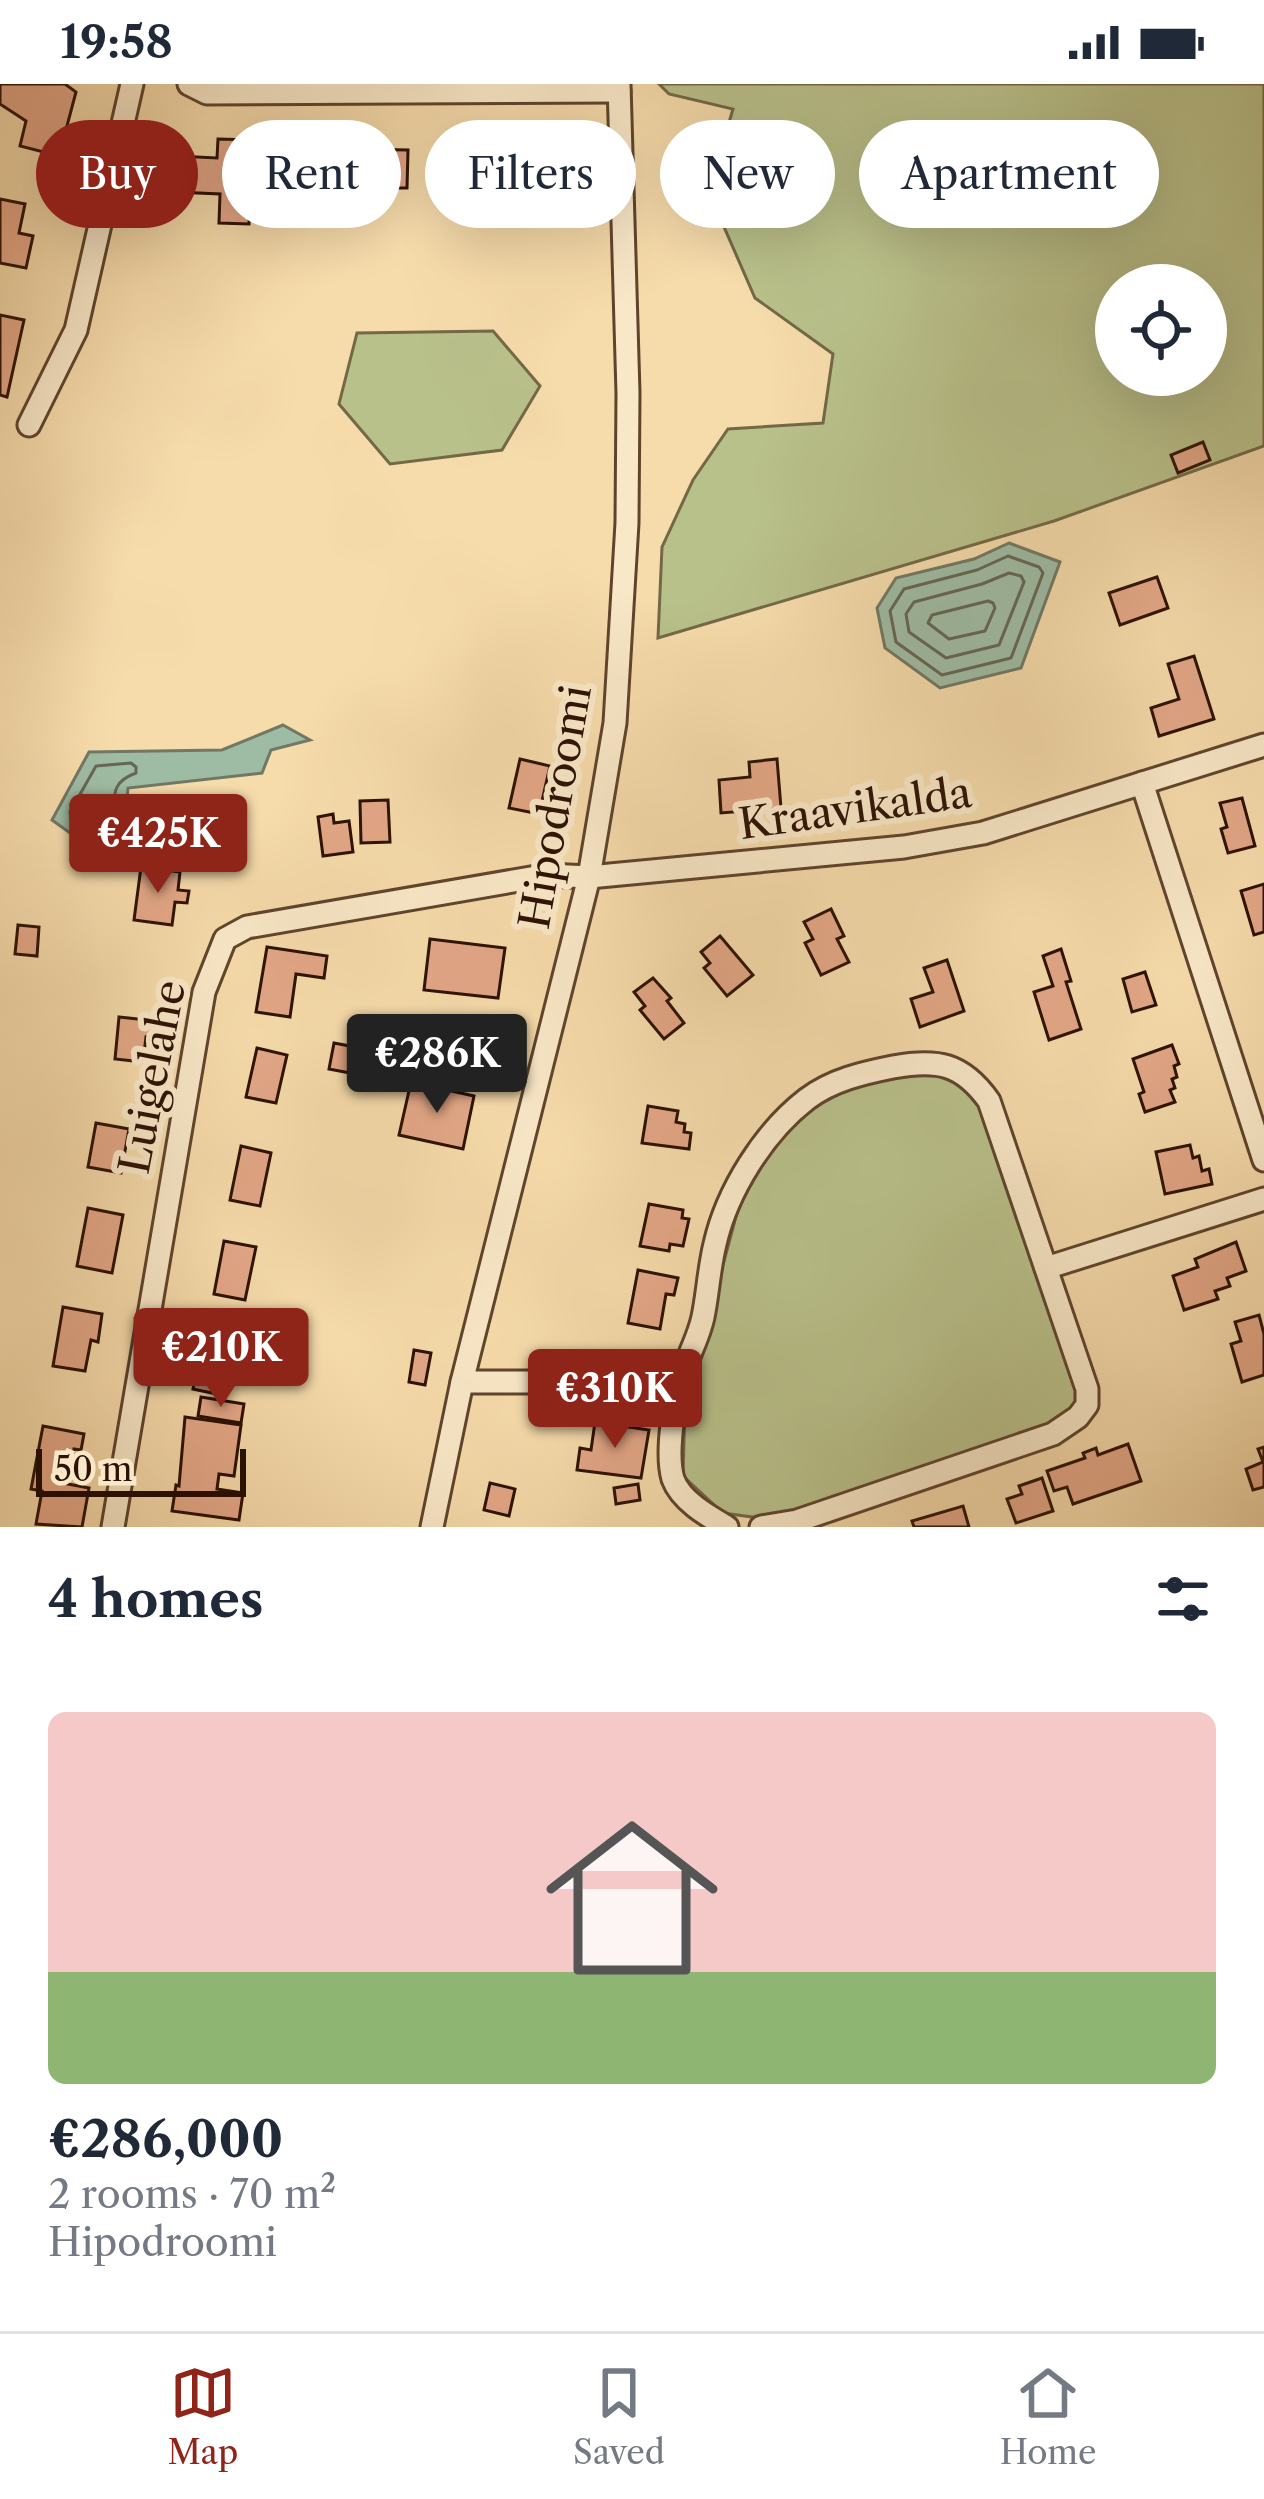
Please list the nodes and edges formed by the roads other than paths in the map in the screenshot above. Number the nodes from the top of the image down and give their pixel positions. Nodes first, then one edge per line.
1 (132, 84) edge
2 (189, 84) edge
3 (619, 88) edge
4 (29, 425) dead end
5 (1264, 745) edge
6 (1142, 783) junction
7 (589, 877) junction
8 (1264, 1160) edge
9 (1264, 1199) edge
10 (1046, 1268) junction
11 (462, 1382) junction
12 (681, 1382) junction
13 (112, 1527) edge
14 (432, 1527) edge
15 (727, 1527) edge
16 (761, 1527) edge

1 - 4 street
2 - 3 street
3 - 7 street, Hipodroomi
5 - 6 street, Kraavikalda
6 - 7 street, Kraavikalda
6 - 8 street
7 - 11 street, Hipodroomi
7 - 13 street, Luigelahe
9 - 10 street
10 - 12 street
10 - 16 street
11 - 12 street
11 - 14 street, Hipodroomi
12 - 15 street

